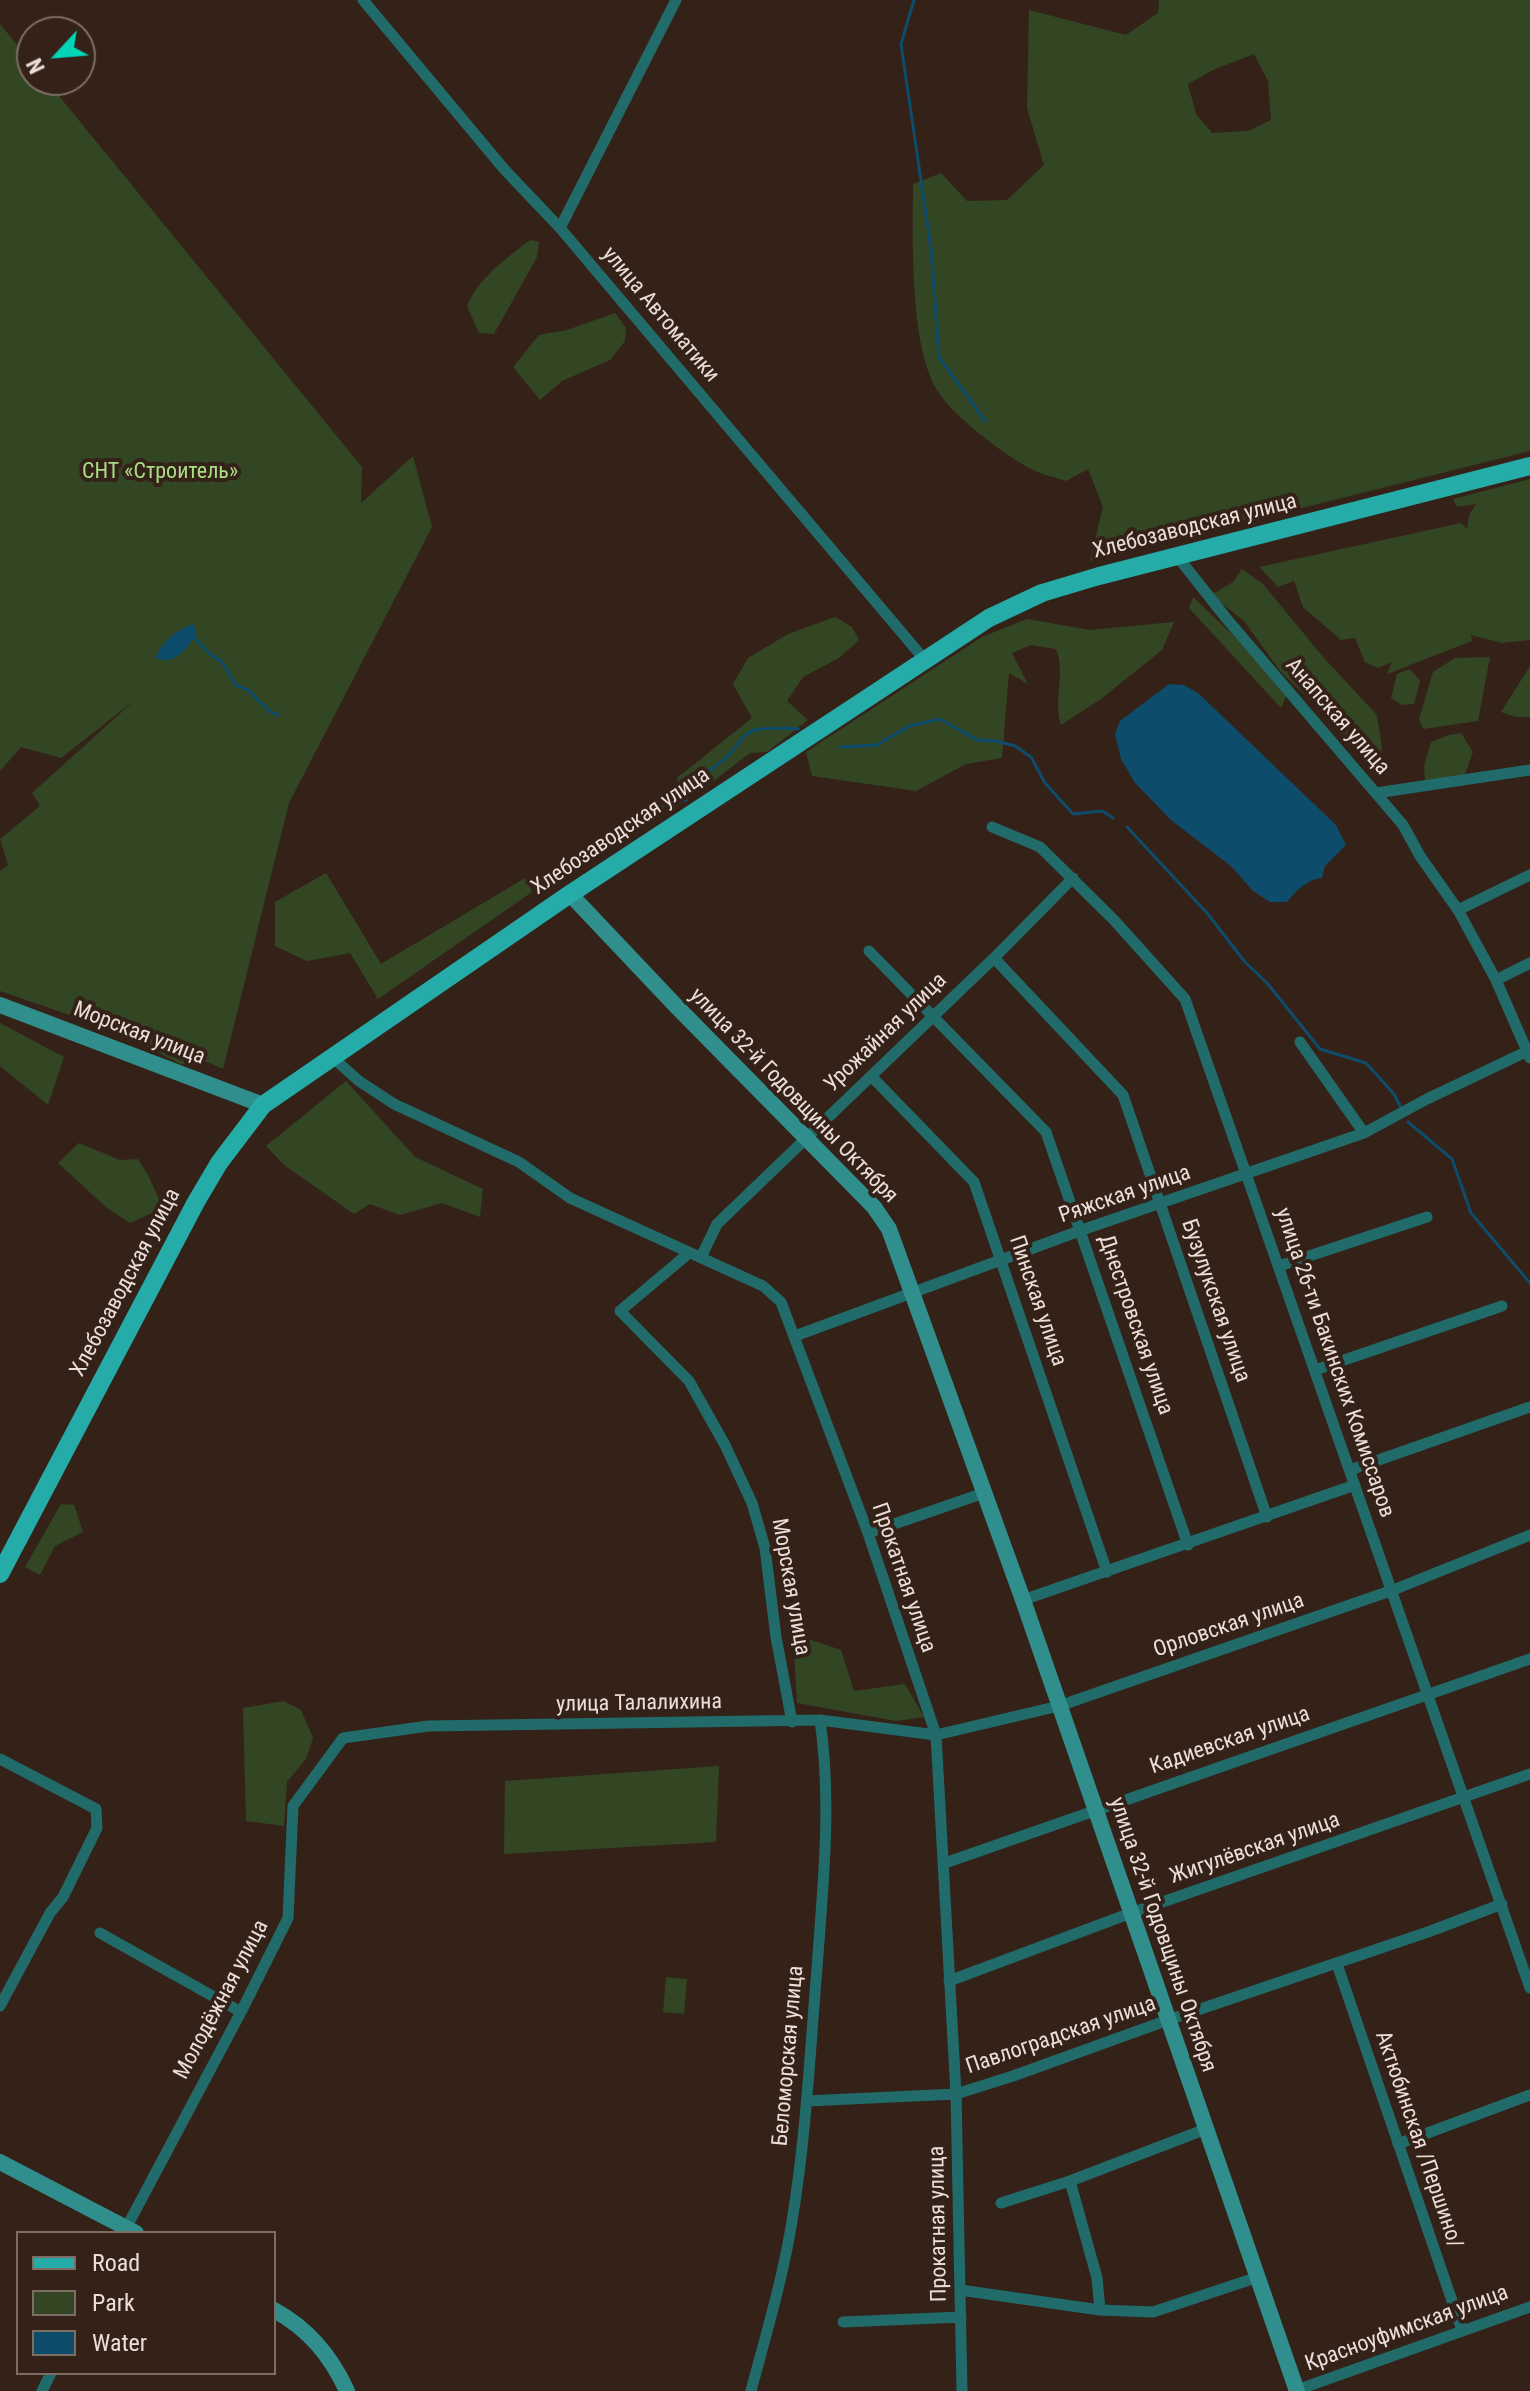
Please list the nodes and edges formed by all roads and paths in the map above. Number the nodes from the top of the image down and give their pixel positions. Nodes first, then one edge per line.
1 (363, 0) edge
2 (676, 0) edge
3 (560, 228) junction
4 (1530, 466) edge
5 (1177, 556) junction
6 (924, 659) junction
7 (1530, 770) edge
8 (1376, 793) junction
9 (992, 827) dead end
10 (1530, 875) edge
11 (1073, 878) junction
12 (570, 894) junction
13 (1458, 910) junction
14 (869, 951) dead end
15 (994, 958) junction
16 (1530, 963) edge
17 (1496, 980) junction
18 (0, 1005) edge
19 (932, 1016) junction
20 (1300, 1042) dead end
21 (1529, 1053) edge
22 (331, 1056) junction
23 (872, 1077) junction
24 (263, 1105) junction
25 (1364, 1133) junction
26 (805, 1138) junction
27 (1246, 1175) junction
28 (1160, 1204) junction
29 (1427, 1217) dead end
30 (1082, 1230) junction
31 (689, 1253) junction
32 (701, 1257) junction
33 (1003, 1262) junction
34 (1279, 1266) junction
35 (914, 1293) junction
36 (1502, 1306) dead end
37 (795, 1336) junction
38 (1315, 1370) junction
39 (1530, 1407) edge
40 (1350, 1470) junction
41 (1355, 1485) junction
42 (984, 1493) junction
43 (1267, 1517) junction
44 (868, 1533) junction
45 (1530, 1535) edge
46 (1188, 1545) junction
47 (1107, 1572) junction
48 (0, 1574) edge
49 (1393, 1590) junction
50 (1023, 1600) junction
51 (1530, 1659) edge
52 (1426, 1694) junction
53 (1059, 1706) junction
54 (820, 1720) junction
55 (792, 1722) junction
56 (936, 1735) junction
57 (343, 1738) joint
58 (0, 1759) edge
59 (1530, 1774) edge
60 (1464, 1798) junction
61 (1095, 1809) junction
62 (945, 1863) junction
63 (1502, 1904) junction
64 (1131, 1913) junction
65 (100, 1933) dead end
66 (1337, 1964) junction
67 (949, 1981) junction
68 (1530, 1988) edge
69 (0, 2006) edge
70 (241, 2012) junction
71 (1168, 2020) junction
72 (956, 2094) junction
73 (1530, 2095) edge
74 (807, 2101) junction
75 (1206, 2129) junction
76 (1398, 2144) junction
77 (0, 2162) edge
78 (1070, 2181) junction
79 (1001, 2203) dead end
80 (128, 2231) edge
81 (1258, 2277) junction
82 (960, 2290) junction
83 (1530, 2307) edge
84 (1100, 2310) junction
85 (276, 2311) edge
86 (961, 2317) junction
87 (843, 2322) dead end
88 (1462, 2330) junction
89 (1297, 2390) edge
90 (347, 2391) edge
91 (751, 2391) edge
92 (962, 2391) edge

1 - 3 street, улица Автоматики
2 - 3 street
3 - 6 street, улица Автоматики
4 - 5 main road, Хлебозаводская улица
5 - 6 main road, Хлебозаводская улица
5 - 8 street, Анапская улица
6 - 12 main road, Хлебозаводская улица
7 - 8 street
8 - 13 street, Анапская улица
9 - 11 street, улица 26-ти Бакинских Комиссаров
10 - 13 street
11 - 15 street, Урожайная улица
11 - 27 street, улица 26-ти Бакинских Комиссаров
12 - 22 main road, Хлебозаводская улица
12 - 26 main road, улица 32-й Годовщины Октября
13 - 17 street, Анапская улица
14 - 19 street, Днестровская улица
15 - 19 street, Урожайная улица
15 - 28 street, Бузулукская улица
16 - 17 street
17 - 21 street, Анапская улица
18 - 24 main road, Морская улица
19 - 23 street, Урожайная улица
19 - 30 street, Днестровская улица
20 - 25 street
21 - 25 street, Ряжская улица
22 - 24 main road, Хлебозаводская улица
22 - 31 street, Прокатная улица
23 - 26 street, Урожайная улица
23 - 33 street, Пинская улица
24 - 48 main road, Хлебозаводская улица
25 - 27 street, Ряжская улица
26 - 32 street, Урожайная улица
26 - 35 main road, улица 32-й Годовщины Октября
27 - 28 street, Ряжская улица
27 - 34 street, улица 26-ти Бакинских Комиссаров
28 - 30 street, Ряжская улица
28 - 43 street, Бузулукская улица
29 - 34 street
30 - 33 street, Ряжская улица
30 - 46 street, Днестровская улица
31 - 32 street, Прокатная улица
31 - 55 street, Морская улица
32 - 37 street, Прокатная улица
33 - 35 street, Ряжская улица
33 - 47 street, Пинская улица
34 - 38 street, улица 26-ти Бакинских Комиссаров
35 - 37 street, Ряжская улица
35 - 42 main road, улица 32-й Годовщины Октября
36 - 38 street
37 - 44 street, Прокатная улица
38 - 40 street, улица 26-ти Бакинских Комиссаров
39 - 40 street
40 - 41 street, улица 26-ти Бакинских Комиссаров
41 - 43 street
41 - 49 street, улица 26-ти Бакинских Комиссаров
42 - 44 street
42 - 50 main road, улица 32-й Годовщины Октября
43 - 46 street
44 - 56 street, Прокатная улица
45 - 49 street, Орловская улица
46 - 47 street
47 - 50 street
49 - 52 street, улица 26-ти Бакинских Комиссаров
49 - 53 street, Орловская улица
50 - 53 main road, улица 32-й Годовщины Октября
51 - 52 street, Кадиевская улица
52 - 60 street, улица 26-ти Бакинских Комиссаров
52 - 61 street, Кадиевская улица
53 - 56 street, Орловская улица
53 - 61 main road, улица 32-й Годовщины Октября
54 - 55 street, улица Талалихина
54 - 56 street, улица Талалихина
54 - 74 street, Беломорская улица
55 - 57 street, улица Талалихина
56 - 62 street, Прокатная улица
57 - 70 street, Молодёжная улица
58 - 69 street
59 - 60 street, Жигулёвская улица
60 - 63 street, улица 26-ти Бакинских Комиссаров
60 - 64 street, Жигулёвская улица
61 - 62 street, Кадиевская улица
61 - 64 main road, улица 32-й Годовщины Октября
62 - 67 street, Прокатная улица
63 - 66 street, Павлоградская улица
63 - 68 street, улица 26-ти Бакинских Комиссаров
64 - 67 street, Жигулёвская улица
64 - 71 main road, улица 32-й Годовщины Октября
65 - 70 street
66 - 71 street, Павлоградская улица
66 - 76 street, Актюбинская /Першино/
67 - 72 street, Прокатная улица
70 - 80 street, Молодёжная улица
71 - 72 street, Павлоградская улица
71 - 75 main road, улица 32-й Годовщины Октября
72 - 74 street, Павлоградская улица
72 - 82 street, Прокатная улица
73 - 76 street
74 - 91 street, Беломорская улица
75 - 78 street
75 - 81 main road, улица 32-й Годовщины Октября
76 - 88 street, Актюбинская /Першино/
77 - 80 main road
78 - 79 street
78 - 84 street
81 - 84 street
81 - 89 main road, улица 32-й Годовщины Октября
82 - 84 street
82 - 86 street, Прокатная улица
83 - 88 street, Красноуфимская улица
85 - 90 main road
86 - 87 street
86 - 92 street, Прокатная улица
88 - 89 street, Красноуфимская улица

